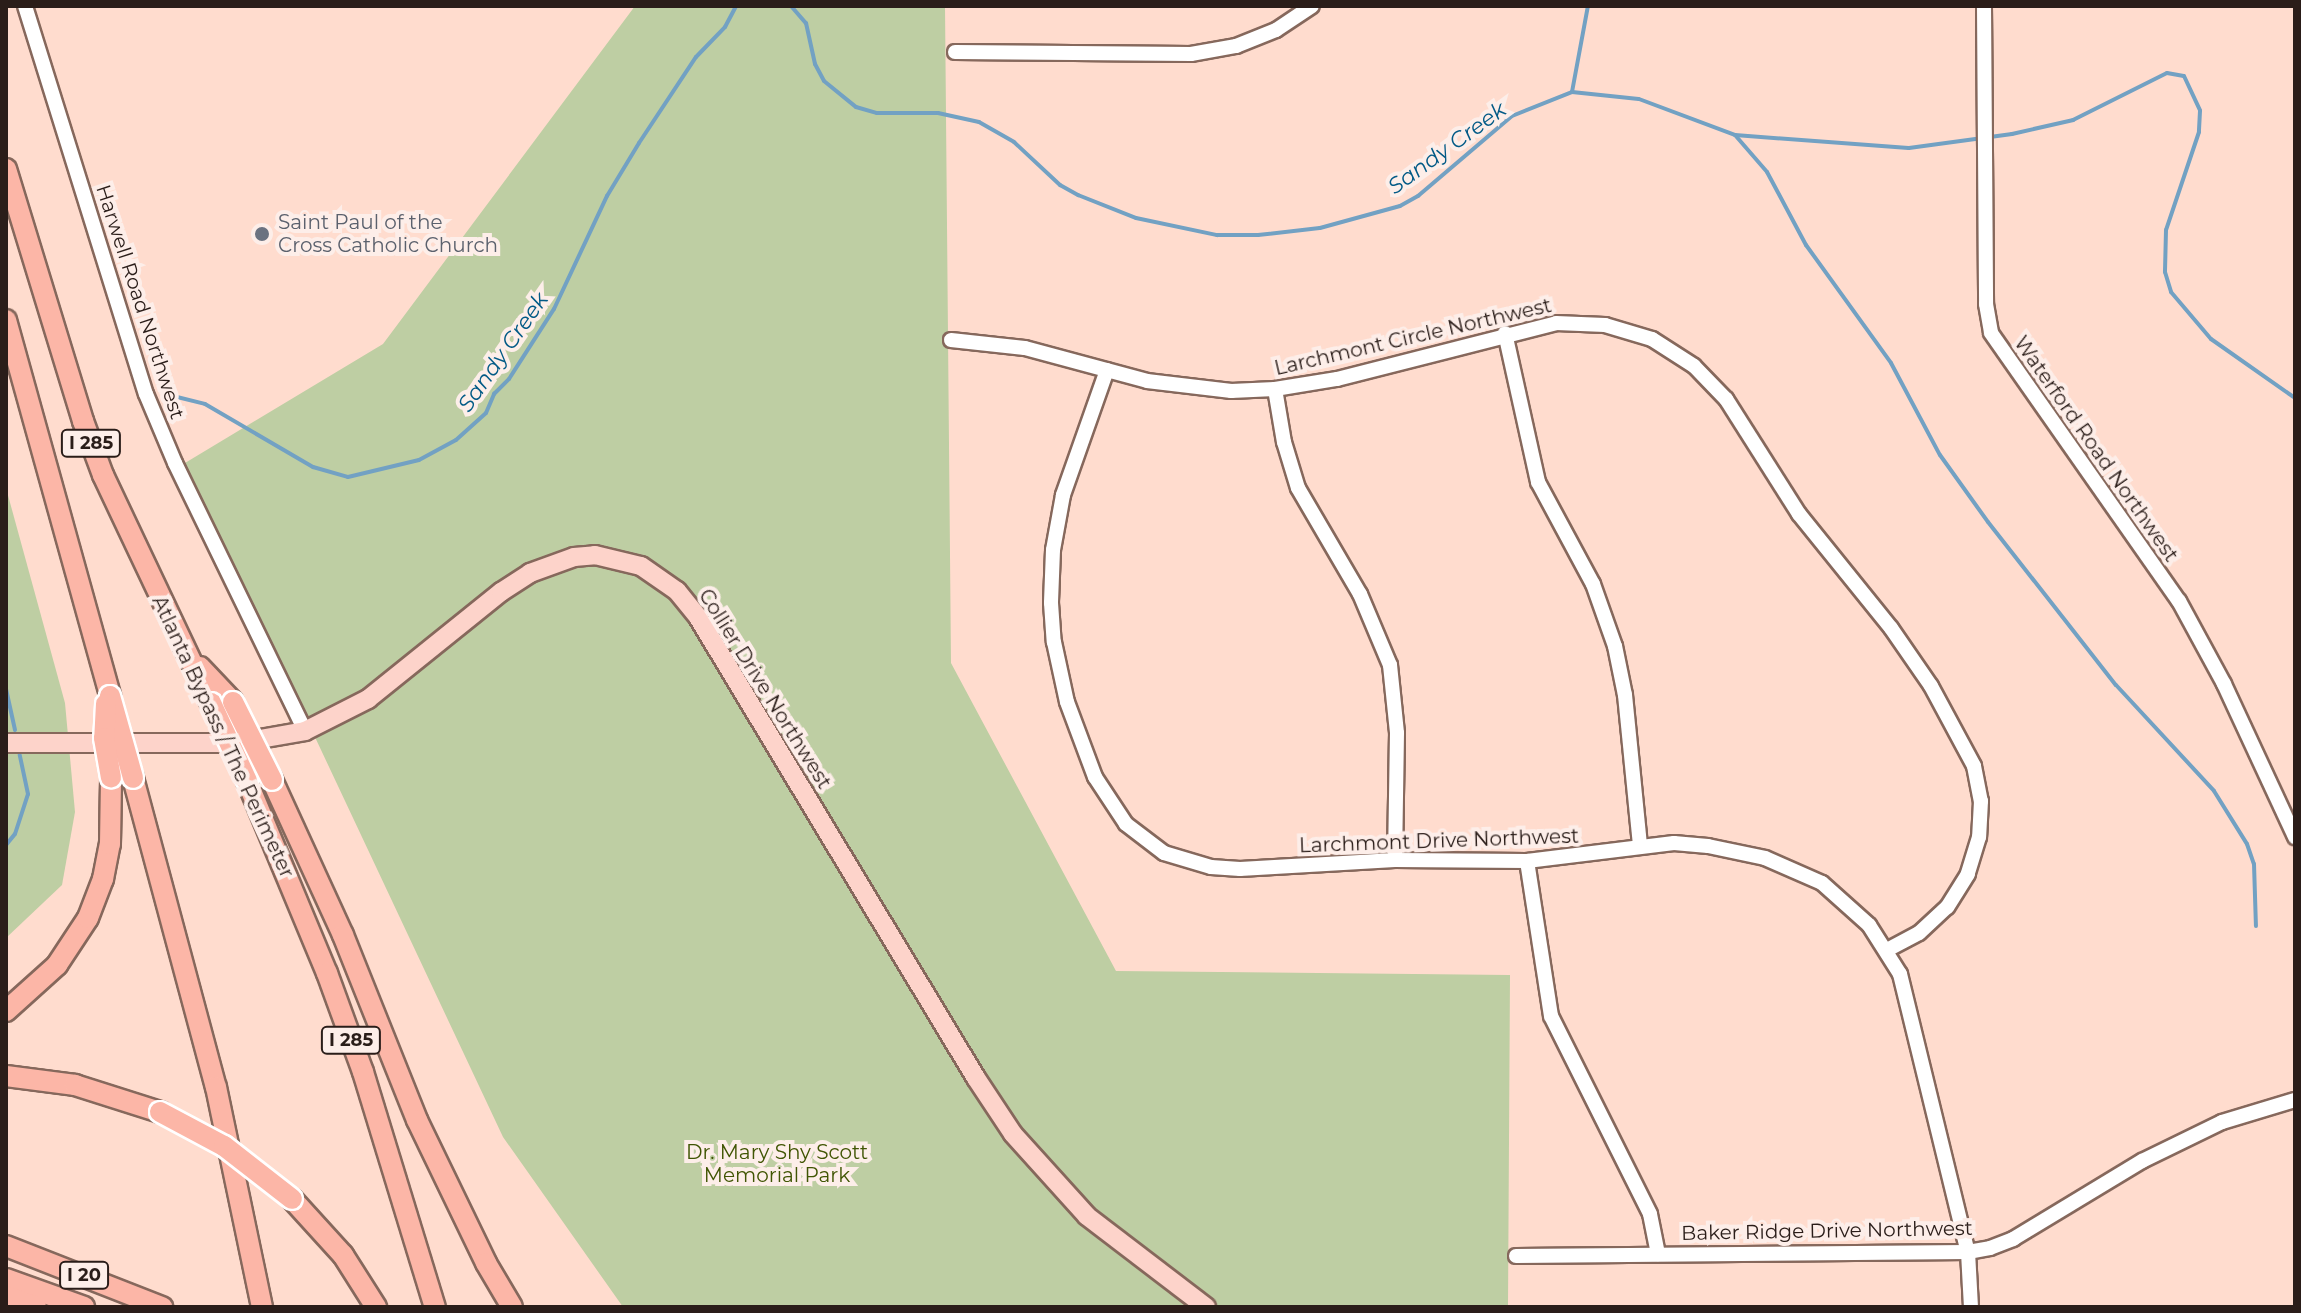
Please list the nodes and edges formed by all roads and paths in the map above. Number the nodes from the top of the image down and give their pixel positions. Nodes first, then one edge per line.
1 (25, 6) edge
2 (1312, 6) edge
3 (1984, 6) edge
4 (955, 52) dead end
5 (6, 169) edge
6 (6, 320) edge
7 (1505, 333) junction
8 (951, 340) dead end
9 (1107, 370) junction
10 (1275, 389) junction
11 (184, 651) junction
12 (107, 692) junction
13 (305, 731) junction
14 (6, 743) edge
15 (2295, 837) edge
16 (1640, 846) junction
17 (1395, 860) junction
18 (1527, 861) junction
19 (1887, 950) junction
20 (6, 1011) edge
21 (6, 1076) edge
22 (2295, 1100) edge
23 (6, 1246) edge
24 (1968, 1252) junction
25 (1658, 1254) junction
26 (1516, 1256) dead end
27 (6, 1279) edge
28 (6, 1296) edge
29 (36, 1307) edge
30 (84, 1307) edge
31 (162, 1307) edge
32 (262, 1307) edge
33 (376, 1307) edge
34 (435, 1307) edge
35 (512, 1307) edge
36 (1206, 1307) edge
37 (1971, 1307) edge

1 - 13 street, Harwell Road Northwest
2 - 4 street
3 - 15 street, Waterford Road Northwest
5 - 11 highway, Atlanta Bypass / The Perimeter / I 285
6 - 12 highway, I 285
7 - 10 street, Larchmont Circle Northwest
7 - 16 street
7 - 19 street, Larchmont Circle Northwest
8 - 9 street, Larchmont Circle Northwest
9 - 10 street, Larchmont Circle Northwest
9 - 17 street, Larchmont Drive Northwest
10 - 17 street
11 - 34 highway, Atlanta Bypass / The Perimeter / I 285, bridge
11 - 35 highway, bridge
12 - 20 highway, bridge
12 - 32 highway, I 285, bridge
13 - 14 main road, Collier Drive Northwest
13 - 36 main road, Collier Drive Northwest
16 - 18 street, Larchmont Drive Northwest
16 - 19 street, Larchmont Drive Northwest
17 - 18 street, Larchmont Drive Northwest
18 - 25 street
19 - 24 street, Larchmont Drive Northwest
21 - 33 highway, bridge
22 - 24 street, Baker Ridge Drive Northwest
23 - 31 highway, I 20
24 - 25 street, Baker Ridge Drive Northwest
24 - 37 street, Larchmont Drive Northwest
25 - 26 street, Baker Ridge Drive Northwest
27 - 30 highway, I 20
28 - 29 highway

